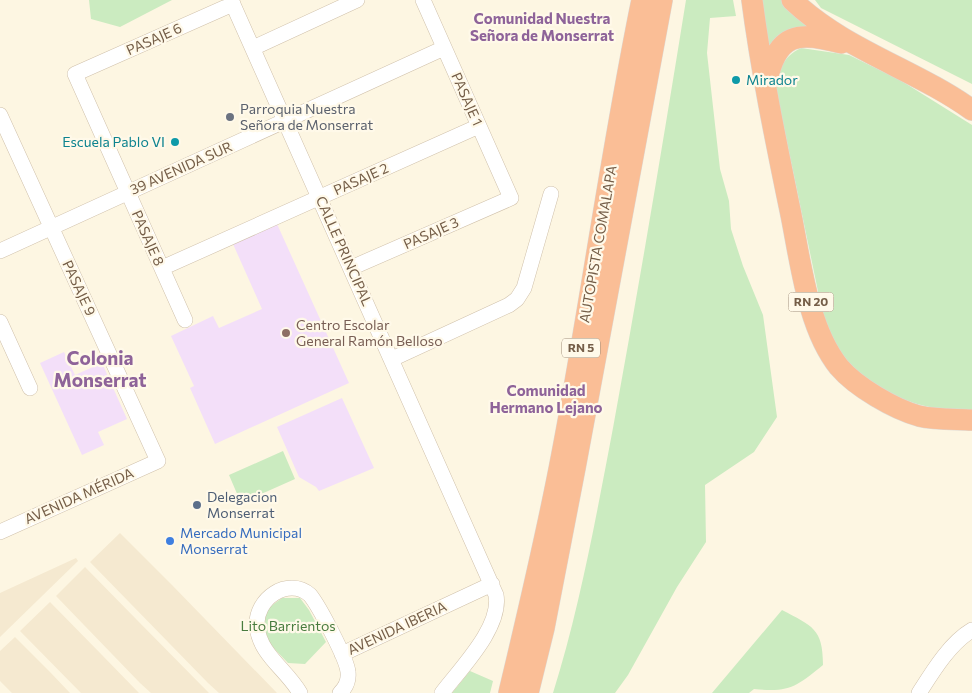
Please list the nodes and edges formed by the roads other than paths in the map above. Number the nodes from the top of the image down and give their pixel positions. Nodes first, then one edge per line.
1 (357, 0) edge
2 (423, 0) edge
3 (630, 0) edge
4 (642, 0) edge
5 (662, 0) edge
6 (752, 0) edge
7 (792, 0) edge
8 (232, 2) edge
9 (253, 48) junction
10 (444, 48) junction
11 (856, 48) junction
12 (628, 67) junction
13 (75, 74) joint
14 (765, 88) junction
15 (972, 110) edge
16 (0, 115) edge
17 (285, 121) junction
18 (479, 126) junction
19 (128, 192) junction
20 (551, 194) dead end
21 (320, 197) junction
22 (511, 198) joint
23 (52, 227) junction
24 (0, 251) edge
25 (162, 268) junction
26 (351, 268) junction
27 (185, 320) dead end
28 (0, 322) edge
29 (392, 359) junction
30 (30, 388) dead end
31 (972, 420) edge
32 (158, 460) joint
33 (1, 528) edge
34 (492, 584) junction
35 (972, 630) edge
36 (342, 654) junction
37 (300, 693) edge
38 (340, 693) edge
39 (442, 693) edge
40 (509, 693) edge
41 (528, 693) edge
42 (920, 693) edge

1 - 9 street
2 - 10 street, PASAJE 1
3 - 12 highway
4 - 12 highway, AUTOPISTA COMALAPA / RN 5
5 - 41 highway, AUTOPISTA COMALAPA / RN 5
6 - 14 highway, RN 20
7 - 11 highway
8 - 9 street, CALLE PRINCIPAL
8 - 13 street, PASAJE 6
9 - 17 street, CALLE PRINCIPAL
10 - 17 street, 39 AVENIDA SUR
10 - 18 street, PASAJE 1
11 - 14 highway
11 - 15 highway
12 - 40 highway, AUTOPISTA COMALAPA / RN 5
13 - 19 street, PASAJE 8
14 - 31 highway, RN 20
16 - 23 street, PASAJE 9
17 - 19 street, 39 AVENIDA SUR
17 - 21 street, CALLE PRINCIPAL
18 - 21 street, PASAJE 2
18 - 22 street, PASAJE 1
19 - 23 street, 39 AVENIDA SUR
19 - 25 street, PASAJE 8
20 - 29 street
21 - 25 street, PASAJE 2
21 - 26 street, CALLE PRINCIPAL
22 - 26 street, PASAJE 3
23 - 24 street, 39 AVENIDA SUR
23 - 32 street, PASAJE 9
25 - 27 street, PASAJE 8
26 - 29 street, CALLE PRINCIPAL
28 - 30 street
29 - 34 street, CALLE PRINCIPAL
32 - 33 street, AVENIDA MÉRIDA
34 - 36 street, AVENIDA IBERIA
34 - 39 street, CALLE PRINCIPAL
35 - 42 street
36 - 37 street
36 - 38 street, AVENIDA IBERIA

